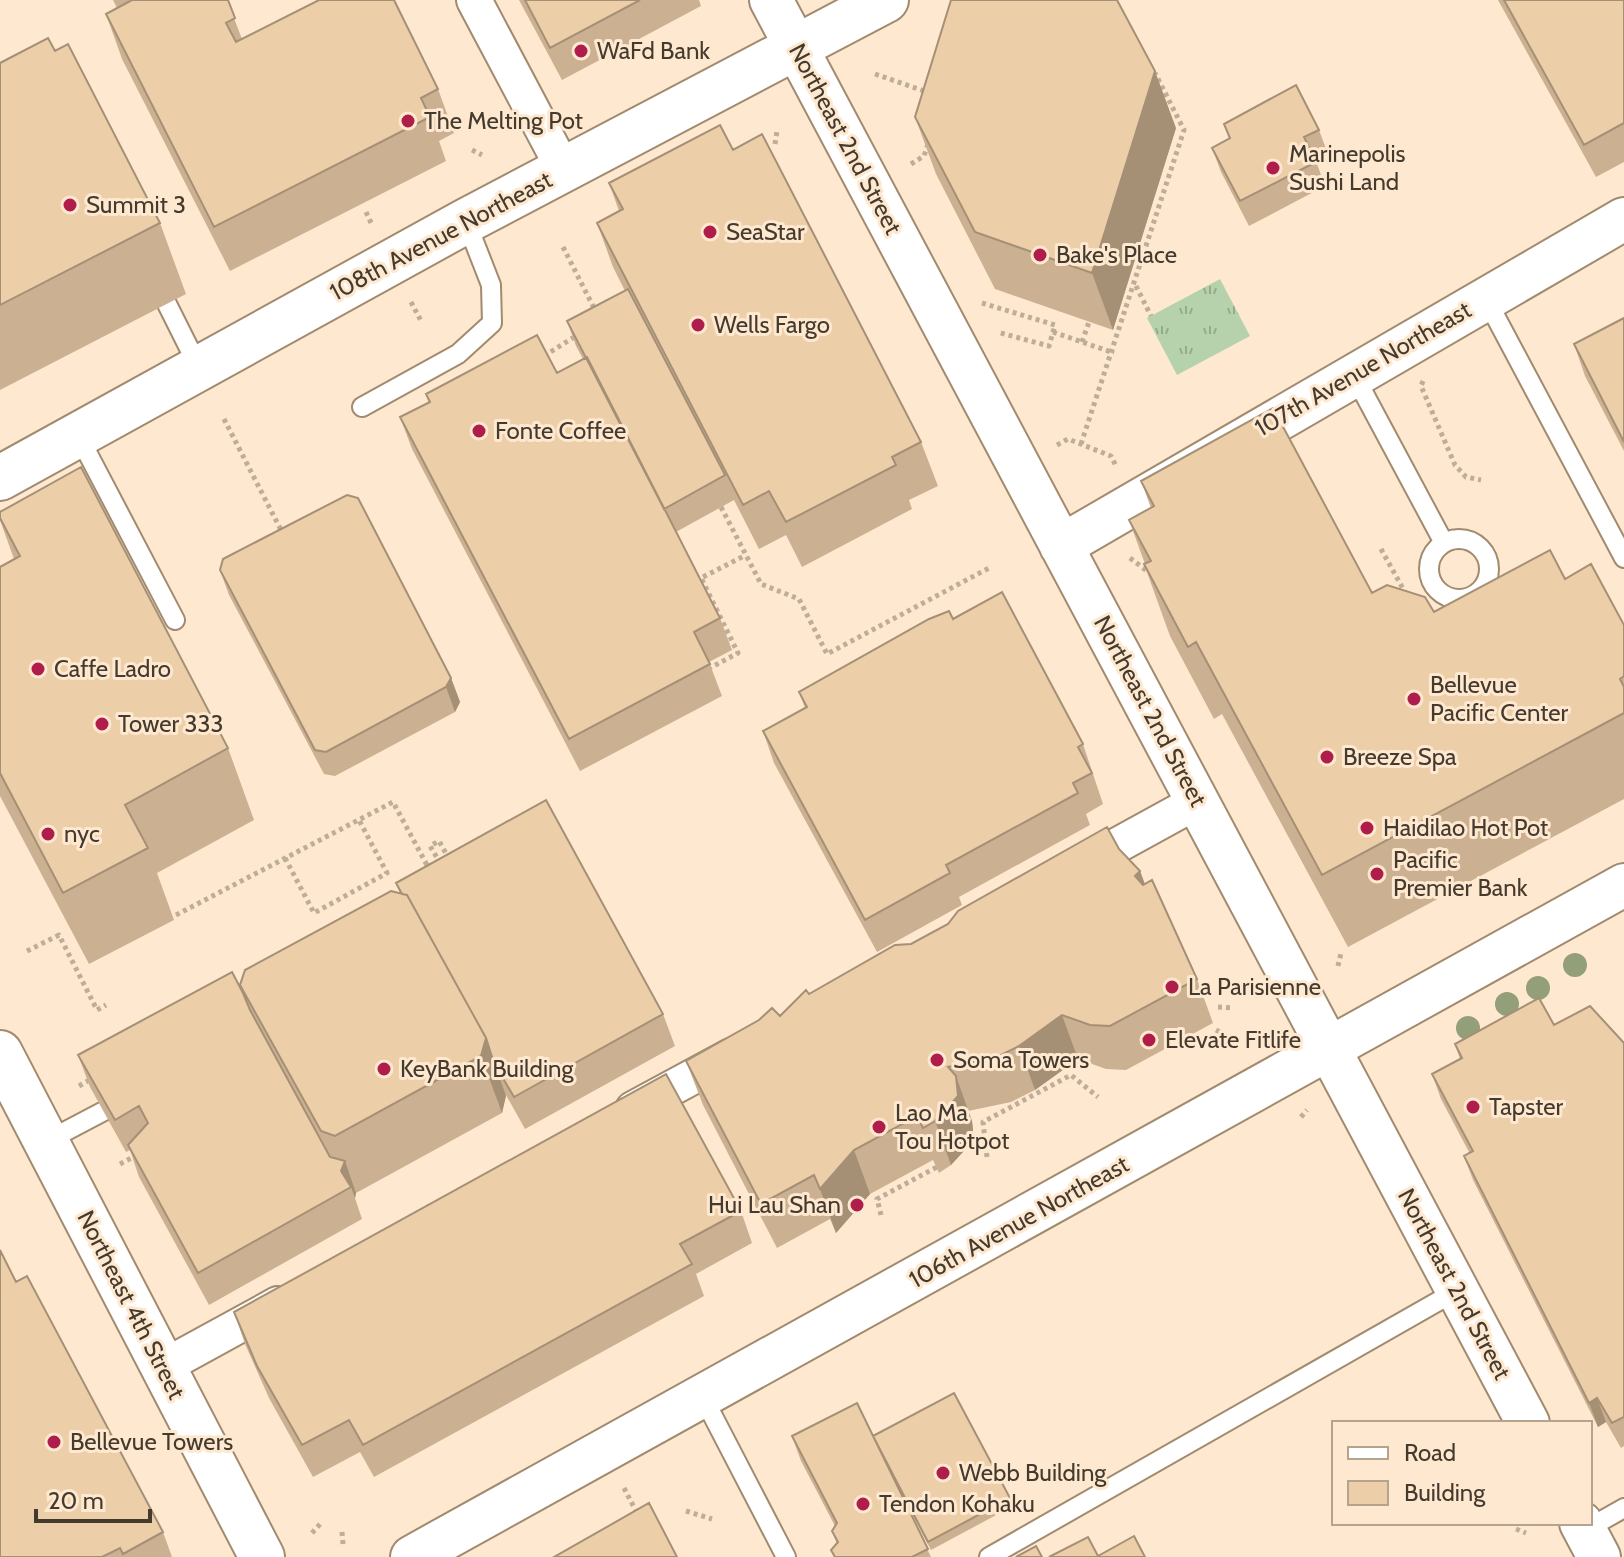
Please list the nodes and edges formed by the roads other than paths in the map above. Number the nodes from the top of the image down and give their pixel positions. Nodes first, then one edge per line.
1 (474, 0) edge
2 (771, 0) edge
3 (886, 0) edge
4 (797, 49) junction
5 (564, 170) junction
6 (1624, 219) edge
7 (466, 221) junction
8 (1485, 297) junction
9 (167, 304) dead end
10 (199, 368) junction
11 (1354, 375) junction
12 (362, 407) dead end
13 (78, 435) junction
14 (0, 478) edge
15 (1444, 543) dead end
16 (1061, 546) junction
17 (1624, 558) edge
18 (175, 620) dead end
19 (1198, 801) junction
20 (1049, 883) edge
21 (1624, 885) edge
22 (764, 1038) edge
23 (1330, 1051) junction
24 (0, 1053) edge
25 (104, 1111) edge
26 (605, 1125) edge
27 (47, 1141) junction
28 (303, 1290) edge
29 (1458, 1290) junction
30 (163, 1367) junction
31 (703, 1397) junction
32 (1527, 1421) edge
33 (1624, 1508) edge
34 (1583, 1542) edge
35 (262, 1557) edge
36 (412, 1557) edge
37 (786, 1557) edge
38 (989, 1557) edge

1 - 5 street
2 - 4 street, Northeast 2nd Street
3 - 4 main road, 108th Avenue Northeast
4 - 5 main road, 108th Avenue Northeast
4 - 16 street, Northeast 2nd Street
5 - 7 main road, 108th Avenue Northeast
6 - 8 street, 107th Avenue Northeast
7 - 10 main road, 108th Avenue Northeast
7 - 12 lane
8 - 11 street, 107th Avenue Northeast
8 - 17 lane
9 - 10 lane
10 - 13 main road, 108th Avenue Northeast
11 - 15 lane
11 - 16 street, 107th Avenue Northeast
13 - 14 main road, 108th Avenue Northeast
13 - 18 lane
16 - 19 street, Northeast 2nd Street
19 - 20 street
19 - 23 street, Northeast 2nd Street
21 - 23 street, 106th Avenue Northeast
22 - 26 street
23 - 29 street, Northeast 2nd Street
23 - 31 street, 106th Avenue Northeast
24 - 27 main road, Northeast 4th Street
25 - 27 lane
27 - 30 main road, Northeast 4th Street
28 - 30 street
29 - 32 street, Northeast 2nd Street
29 - 38 lane
30 - 35 main road, Northeast 4th Street
31 - 36 street, 106th Avenue Northeast
31 - 37 lane
33 - 34 lane

